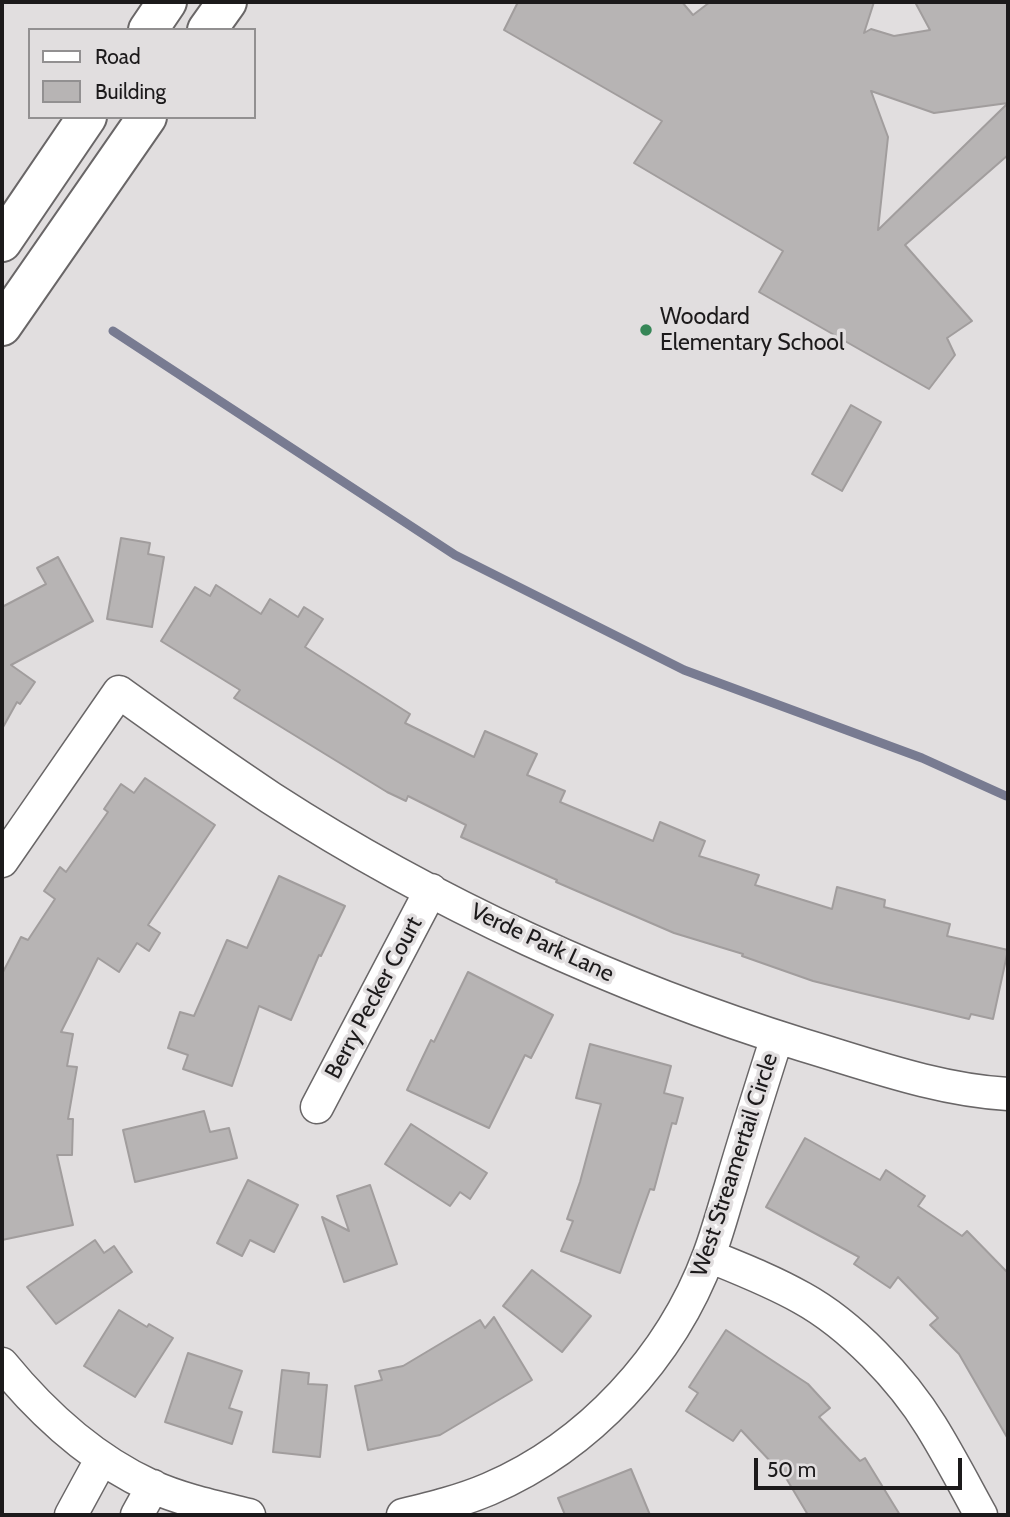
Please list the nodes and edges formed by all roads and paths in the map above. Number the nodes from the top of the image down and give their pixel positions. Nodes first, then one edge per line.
1 (167, 2) edge
2 (227, 2) edge
3 (149, 28) edge
4 (208, 28) edge
5 (87, 119) edge
6 (145, 119) edge
7 (2, 242) edge
8 (2, 326) edge
9 (2, 861) edge
10 (430, 890) junction
11 (777, 1037) junction
12 (1008, 1094) edge
13 (317, 1107) dead end
14 (709, 1256) junction
15 (2, 1364) edge
16 (102, 1458) junction
17 (141, 1480) junction
18 (496, 1502) edge
19 (71, 1515) edge
20 (137, 1515) edge
21 (249, 1515) edge
22 (402, 1515) edge
23 (981, 1515) edge

1 - 3 main road
2 - 4 main road
5 - 7 main road
6 - 8 main road
9 - 10 street, Verde Park Lane
10 - 11 street, Verde Park Lane
10 - 13 street, Berry Pecker Court
11 - 12 street, Verde Park Lane
11 - 14 street, West Streamertail Circle
14 - 18 street, West Streamertail Circle
14 - 23 street
15 - 16 street
16 - 17 street
16 - 19 street
17 - 20 street
17 - 21 street
18 - 22 street, West Streamertail Circle

